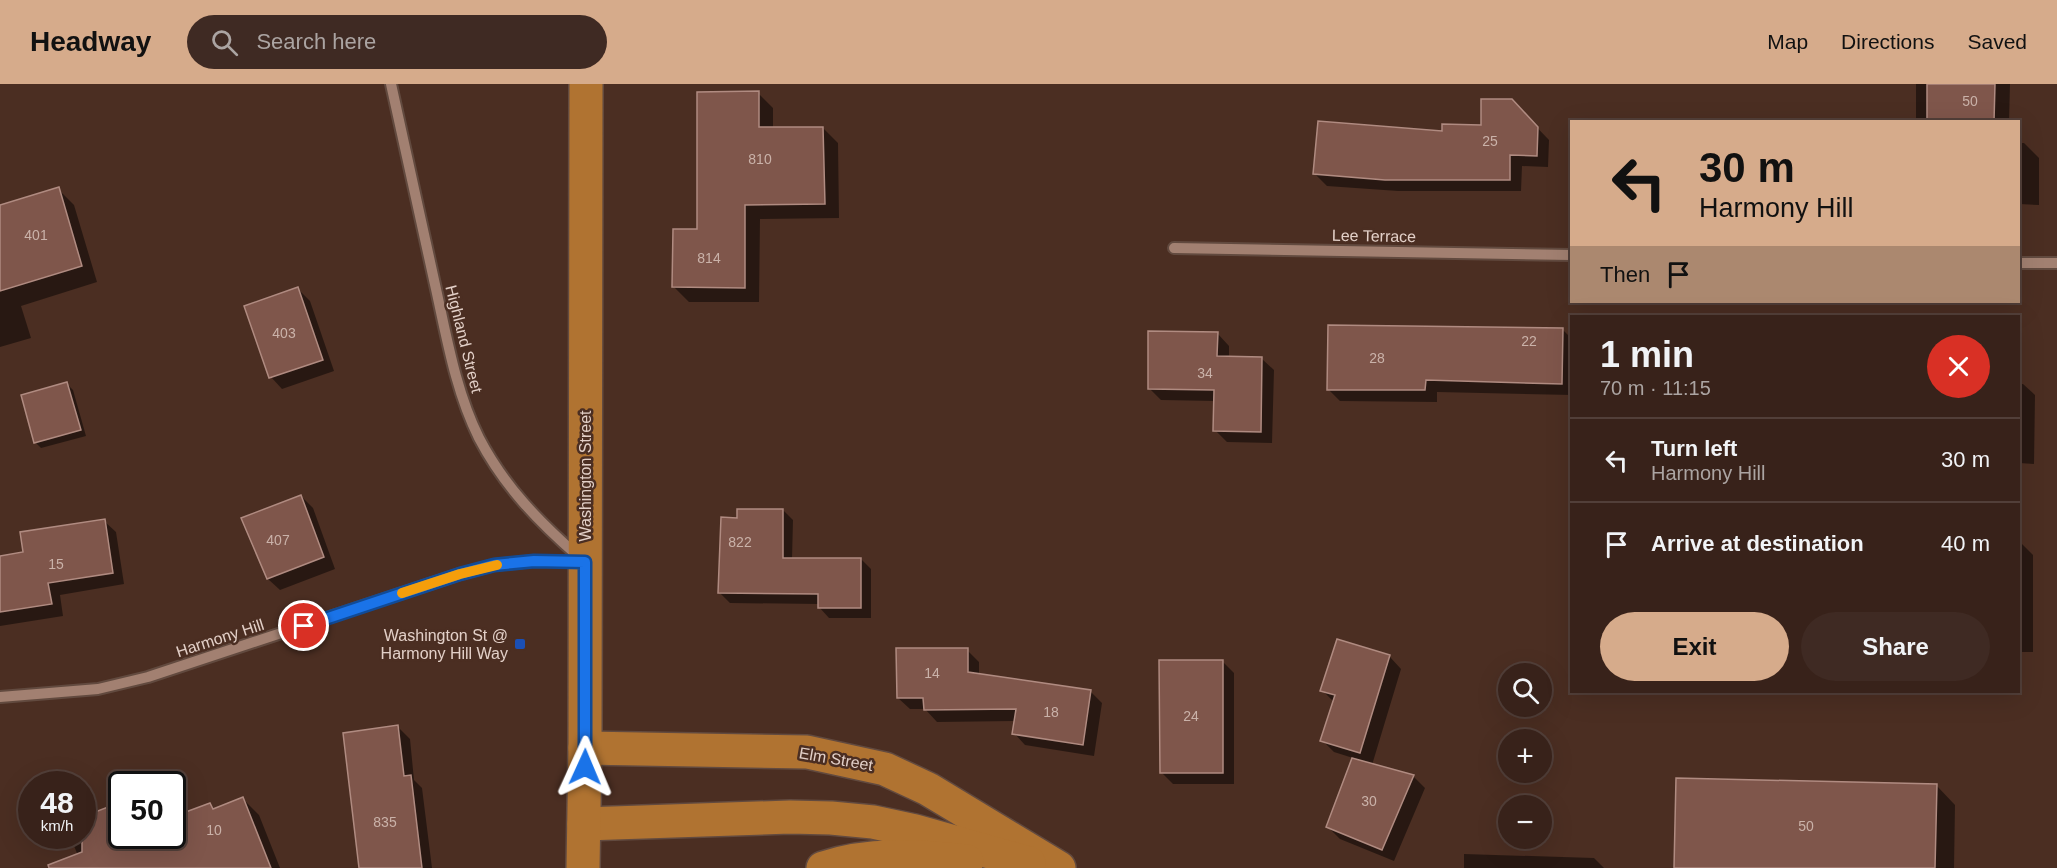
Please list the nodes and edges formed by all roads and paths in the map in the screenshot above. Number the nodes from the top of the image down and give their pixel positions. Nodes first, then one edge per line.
1 (391, 84) edge
2 (586, 84) edge
3 (1174, 248) dead end
4 (1570, 255) edge
5 (2020, 263) edge
6 (2057, 263) edge
7 (585, 562) junction
8 (0, 697) edge
9 (585, 748) junction
10 (584, 824) junction
11 (583, 868) edge
12 (823, 868) edge
13 (1018, 868) edge
14 (1045, 868) edge
15 (1059, 868) edge

1 - 7 street, Highland Street
2 - 7 main road, Washington Street
3 - 4 street, Lee Terrace
5 - 6 street
7 - 8 street, Harmony Hill
7 - 9 main road, Washington Street
9 - 10 main road, Washington Street
9 - 15 main road, Elm Street
10 - 11 main road, Washington Street
10 - 14 main road
12 - 13 main road

